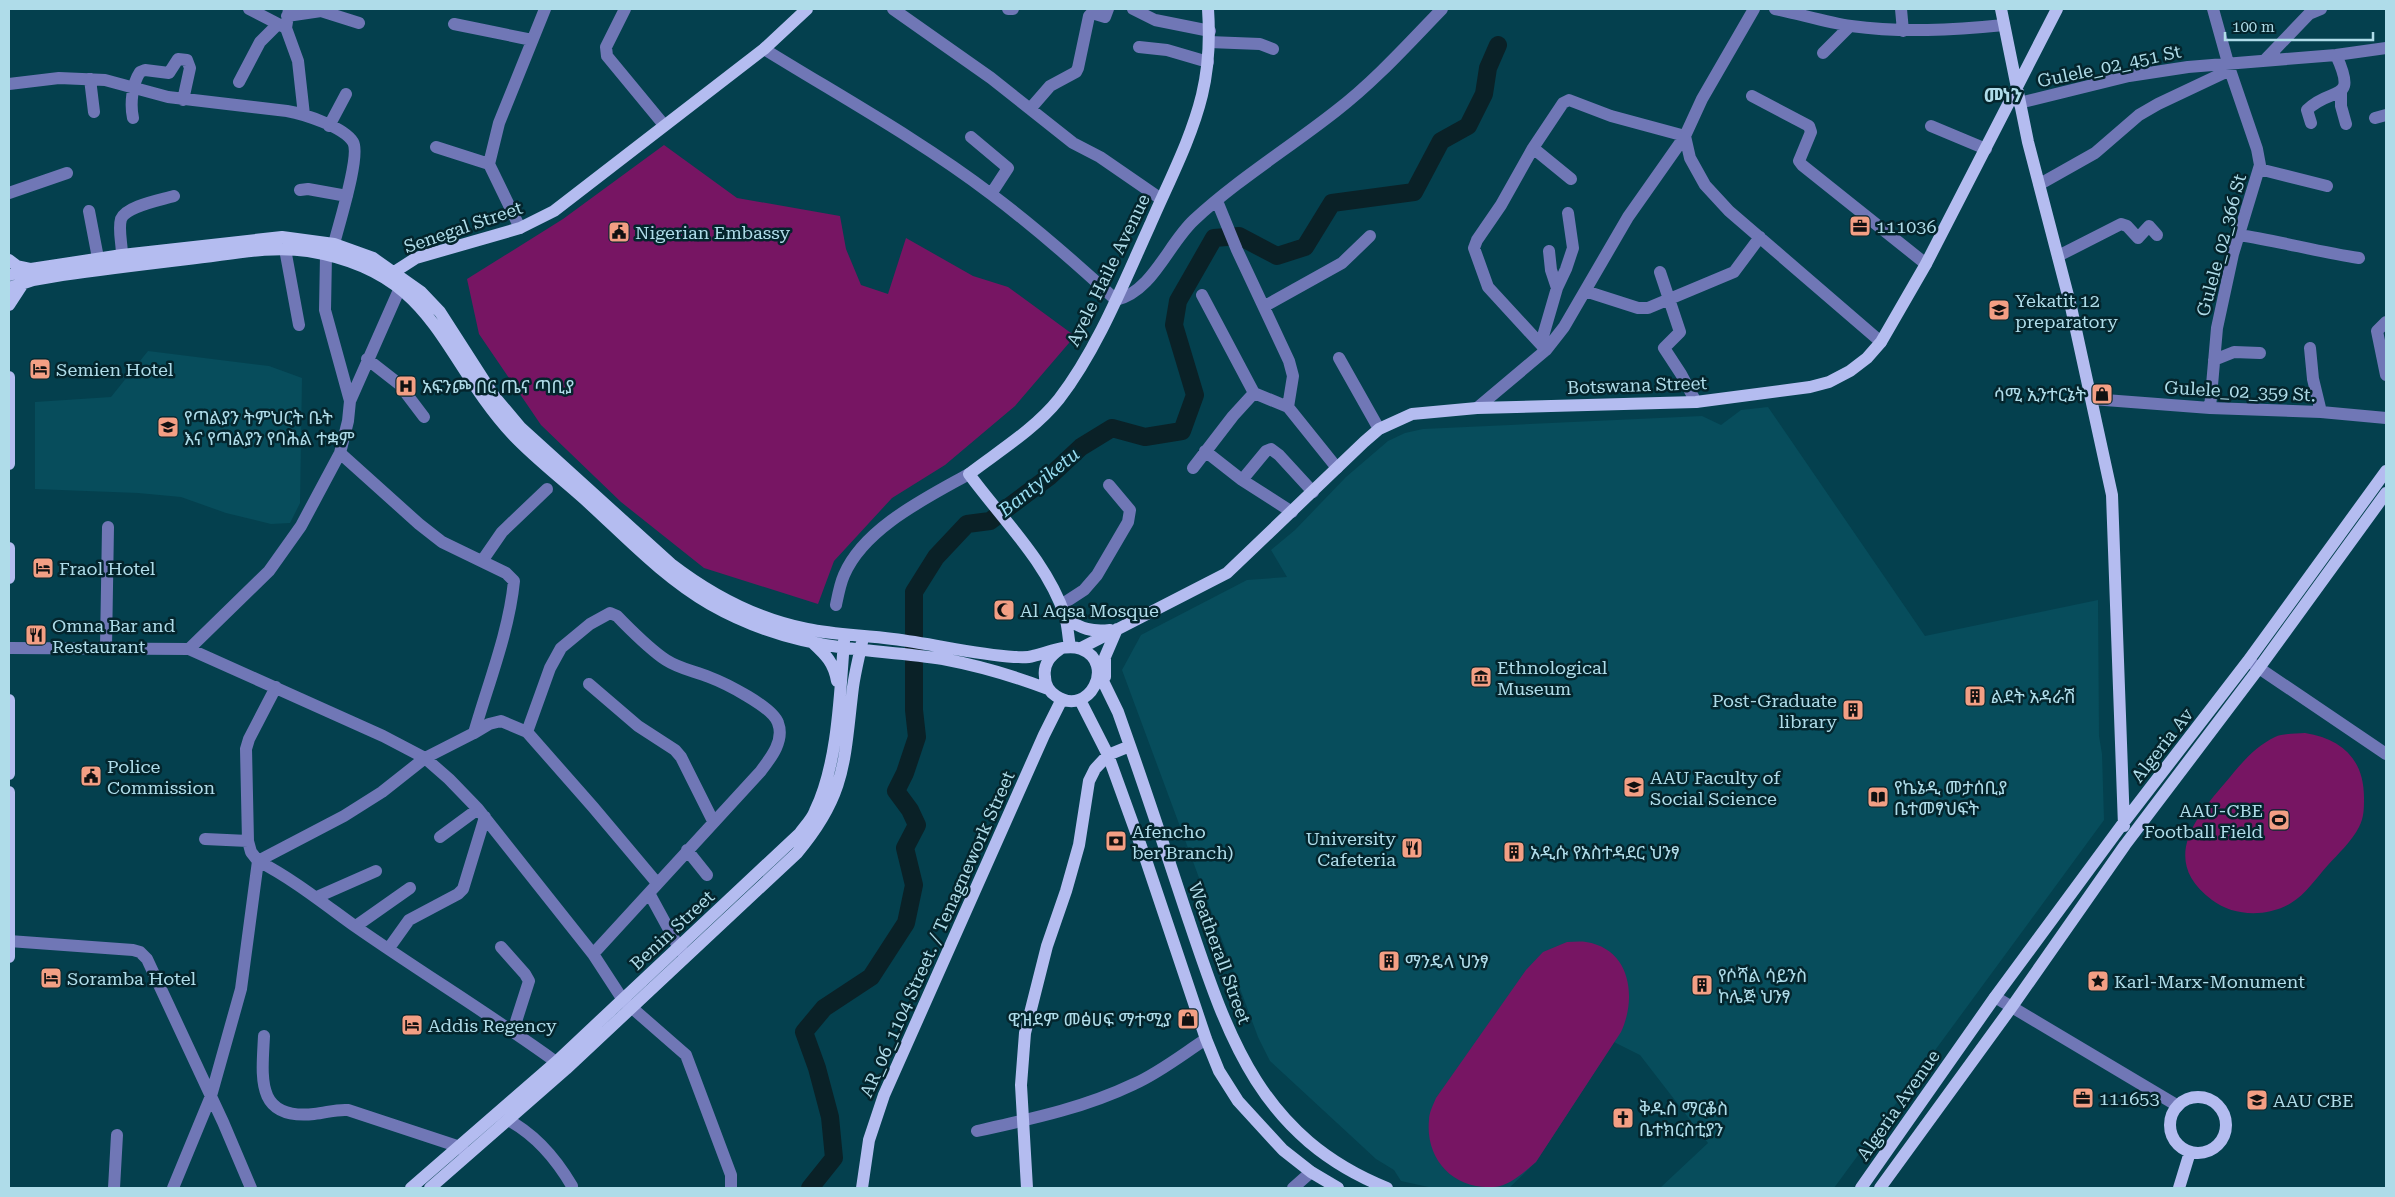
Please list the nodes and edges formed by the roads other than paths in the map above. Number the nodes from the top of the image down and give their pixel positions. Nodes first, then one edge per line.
1 (249, 9) edge
2 (544, 9) edge
3 (625, 9) edge
4 (807, 9) edge
5 (893, 9) edge
6 (1008, 9) edge
7 (1013, 9) edge
8 (1108, 9) edge
9 (1133, 9) edge
10 (1208, 9) edge
11 (1442, 9) edge
12 (1754, 9) edge
13 (1776, 9) edge
14 (1901, 9) edge
15 (2000, 9) edge
16 (2057, 9) edge
17 (2213, 9) edge
18 (2312, 10) edge
19 (285, 19) edge
20 (359, 23) dead end
21 (454, 24) dead end
22 (2004, 25) junction
23 (1850, 26) junction
24 (1903, 31) junction
25 (1210, 36) junction
26 (532, 40) junction
27 (1139, 47) dead end
28 (2386, 48) edge
29 (764, 49) junction
30 (1273, 49) dead end
31 (1823, 53) dead end
32 (2336, 55) junction
33 (2264, 61) junction
34 (1208, 62) junction
35 (2229, 67) junction
36 (90, 79) junction
37 (239, 82) dead end
38 (9, 84) edge
39 (134, 88) junction
40 (2016, 88) junction
41 (2341, 90) junction
42 (346, 94) dead end
43 (1752, 96) dead end
44 (183, 100) junction
45 (2019, 103) junction
46 (1030, 109) junction
47 (94, 112) dead end
48 (304, 115) junction
49 (133, 118) dead end
50 (2311, 123) dead end
51 (2346, 124) dead end
52 (329, 126) junction
53 (664, 126) junction
54 (1931, 126) dead end
55 (1685, 136) junction
56 (971, 137) dead end
57 (436, 147) dead end
58 (1533, 148) junction
59 (1986, 149) junction
60 (490, 164) junction
61 (2259, 169) junction
62 (67, 173) dead end
63 (1571, 179) dead end
64 (2040, 184) junction
65 (2326, 186) dead end
66 (300, 190) dead end
67 (9, 193) edge
68 (991, 194) junction
69 (174, 196) dead end
70 (347, 196) junction
71 (1161, 199) junction
72 (1217, 201) junction
73 (89, 211) dead end
74 (1568, 213) dead end
75 (520, 228) junction
76 (2238, 234) junction
77 (2157, 235) dead end
78 (1370, 236) dead end
79 (1760, 237) junction
80 (334, 244) junction
81 (285, 249) junction
82 (1549, 251) dead end
83 (122, 255) junction
84 (326, 255) junction
85 (2058, 256) junction
86 (98, 258) junction
87 (2360, 258) dead end
88 (9, 260) edge
89 (1926, 264) junction
90 (31, 269) junction
91 (9, 271) edge
92 (1660, 272) dead end
93 (9, 275) edge
94 (396, 279) junction
95 (24, 282) junction
96 (9, 288) edge
97 (1556, 288) junction
98 (1585, 291) junction
99 (1202, 295) dead end
100 (1116, 300) junction
101 (1668, 300) junction
102 (9, 305) edge
103 (1265, 306) junction
104 (2386, 322) edge
105 (299, 325) dead end
106 (1881, 342) junction
107 (1543, 346) junction
108 (2310, 348) dead end
109 (2260, 353) dead end
110 (1339, 358) dead end
111 (367, 359) junction
112 (2214, 360) junction
113 (2386, 375) edge
114 (9, 376) edge
115 (1254, 393) junction
116 (2092, 399) junction
117 (350, 401) junction
118 (1696, 402) junction
119 (1288, 407) junction
120 (1477, 408) junction
121 (2210, 408) junction
122 (2321, 412) junction
123 (424, 417) dead end
124 (2386, 418) edge
125 (1378, 429) junction
126 (518, 432) junction
127 (1205, 451) junction
128 (340, 453) junction
129 (9, 464) edge
130 (1193, 468) dead end
131 (1337, 468) junction
132 (2386, 471) edge
133 (969, 474) junction
134 (1242, 480) junction
135 (1110, 485) dead end
136 (546, 489) dead end
137 (1313, 492) junction
138 (2386, 493) edge
139 (1292, 512) junction
140 (108, 527) dead end
141 (9, 548) edge
142 (482, 561) junction
143 (9, 578) edge
144 (836, 605) dead end
145 (1061, 605) junction
146 (1066, 618) junction
147 (1117, 629) junction
148 (845, 634) junction
149 (812, 642) junction
150 (861, 643) junction
151 (9, 648) edge
152 (106, 648) junction
153 (844, 648) junction
154 (1070, 648) junction
155 (189, 649) junction
156 (884, 652) junction
157 (942, 653) junction
158 (2253, 664) junction
159 (1101, 679) junction
160 (589, 684) dead end
161 (853, 684) junction
162 (276, 687) junction
163 (1048, 689) junction
164 (839, 694) junction
165 (1062, 699) junction
166 (9, 700) edge
167 (1080, 700) junction
168 (527, 732) junction
169 (474, 733) junction
170 (1130, 746) junction
171 (2386, 754) edge
172 (1108, 755) junction
173 (425, 758) junction
174 (9, 774) edge
175 (9, 792) edge
176 (482, 813) junction
177 (713, 821) junction
178 (2124, 822) junction
179 (440, 837) dead end
180 (205, 839) dead end
181 (248, 841) junction
182 (2124, 845) junction
183 (687, 850) junction
184 (258, 861) junction
185 (376, 871) dead end
186 (707, 875) dead end
187 (410, 888) dead end
188 (653, 888) junction
189 (317, 897) junction
190 (356, 926) junction
191 (9, 941) edge
192 (502, 947) dead end
193 (389, 948) junction
194 (683, 952) junction
195 (593, 954) junction
196 (9, 957) edge
197 (1995, 997) junction
198 (628, 1004) junction
199 (2011, 1008) junction
200 (513, 1032) junction
201 (264, 1036) dead end
202 (1206, 1039) junction
203 (1964, 1041) joint
204 (1981, 1050) joint
205 (556, 1062) junction
206 (211, 1096) junction
207 (2178, 1106) junction
208 (503, 1118) junction
209 (1023, 1121) junction
210 (977, 1132) dead end
211 (117, 1135) dead end
212 (464, 1151) junction
213 (2190, 1152) junction
214 (1311, 1172) junction
215 (572, 1186) dead end
216 (114, 1188) edge
217 (173, 1188) edge
218 (250, 1188) edge
219 (411, 1188) edge
220 (430, 1188) edge
221 (731, 1188) edge
222 (862, 1188) edge
223 (1028, 1188) edge
224 (1293, 1188) edge
225 (1338, 1188) edge
226 (1387, 1188) edge
227 (1861, 1188) edge
228 (1880, 1188) edge
229 (2179, 1188) edge

1 - 19 street
2 - 26 street
3 - 53 street
4 - 29 main road, Senegal Street
5 - 46 street
6 - 7 street
8 - 46 street
9 - 25 street
10 - 25 main road, Ayele Haile Avenue
11 - 72 street
12 - 55 street
13 - 23 street
14 - 24 street
15 - 22 main road
16 - 40 main road, Botswana Street
17 - 35 street, Gulele_02_366 St
18 - 33 street
19 - 20 street
19 - 37 street
19 - 48 street
21 - 26 street
22 - 24 street
22 - 40 main road
23 - 24 street
23 - 31 street
25 - 30 street
25 - 34 main road, Ayele Haile Avenue
26 - 60 street
27 - 34 street
28 - 32 street, Gulele_02_451 St
29 - 53 main road, Senegal Street
29 - 68 street
32 - 33 street, Gulele_02_451 St
32 - 41 street
33 - 35 street, Gulele_02_451 St
34 - 71 main road, Ayele Haile Avenue
35 - 45 street, Gulele_02_451 St
35 - 61 street, Gulele_02_366 St
35 - 64 street
36 - 38 street
36 - 39 street
36 - 47 street
39 - 44 street
39 - 44 street
39 - 49 street
40 - 45 main road
40 - 59 main road, Botswana Street
41 - 50 street
41 - 51 street
42 - 52 street
43 - 89 street
44 - 48 street
45 - 64 main road
46 - 71 street
48 - 52 street
52 - 70 street
53 - 75 main road, Senegal Street
54 - 59 street
55 - 58 street
55 - 79 street
55 - 98 street
56 - 68 street
57 - 60 street
58 - 63 street
58 - 107 street
59 - 89 main road, Botswana Street
60 - 75 street
61 - 65 street
61 - 76 street, Gulele_02_366 St
62 - 67 street
64 - 85 main road
66 - 70 street
68 - 100 street
69 - 83 street
70 - 80 street
71 - 100 main road, Ayele Haile Avenue
72 - 100 street
72 - 103 street
73 - 86 street
74 - 97 street
75 - 94 main road, Senegal Street
76 - 87 street
76 - 112 street, Gulele_02_366 St
77 - 85 street
78 - 103 street
79 - 101 street
79 - 106 street
80 - 83 main road
80 - 94 main road
81 - 84 main road
81 - 95 main road
81 - 105 street
82 - 97 street
83 - 86 main road
84 - 94 main road
84 - 117 street
85 - 116 main road
86 - 90 main road
88 - 90 main road
89 - 106 main road, Botswana Street
90 - 93 main road
91 - 93 main road
92 - 101 street
93 - 96 main road
94 - 111 street
94 - 126 main road
95 - 96 main road
95 - 102 main road
97 - 107 street
98 - 101 street
98 - 107 street
99 - 115 street
100 - 133 main road, Ayele Haile Avenue
101 - 118 street
103 - 119 street
104 - 113 street
106 - 118 main road, Botswana Street
107 - 120 street
108 - 122 street
109 - 112 street
110 - 125 street
111 - 117 street
111 - 123 street
112 - 121 street, Gulele_02_366 St
114 - 129 main road
115 - 119 street
115 - 127 street
116 - 121 street, Gulele_02_359 St.
116 - 178 main road
117 - 128 street
118 - 120 main road, Botswana Street
119 - 131 street
120 - 125 main road, Botswana Street
121 - 122 street, Gulele_02_359 St.
122 - 124 street, Gulele_02_359 St.
125 - 131 main road, Botswana Street
126 - 148 main road
126 - 149 main road
127 - 130 street
127 - 134 street
128 - 142 street
128 - 155 street
131 - 137 main road, Botswana Street
132 - 158 main road, Algeria Av
133 - 144 street
133 - 145 main road
134 - 137 street
134 - 139 street
135 - 145 street
136 - 142 street
137 - 139 main road, Botswana Street
138 - 158 main road, Algeria Av
139 - 147 main road, Botswana Street
140 - 152 street
141 - 143 main road
142 - 169 street
145 - 146 main road
146 - 147 main road
146 - 154 main road
147 - 154 main road, Botswana Street
147 - 159 main road
148 - 150 main road
148 - 153 main road, Benin Street
149 - 153 main road
149 - 164 main road
150 - 153 main road
150 - 156 main road
150 - 157 main road
150 - 161 main road, Benin Street
151 - 152 street
152 - 155 street
153 - 164 main road, Benin Street
154 - 157 main road
154 - 159 main road
154 - 163 main road
155 - 162 street
156 - 157 main road
156 - 161 main road
157 - 163 main road
158 - 171 street
158 - 178 main road, Algeria Av
158 - 182 main road, Algeria Av
159 - 167 main road
159 - 170 main road, Weatherall Street
160 - 177 street
161 - 194 main road, Benin Street
162 - 173 street
162 - 181 street
163 - 165 main road
164 - 194 main road, Benin Street
165 - 167 main road
165 - 222 main road, AR_06_1104 Street. / Tenagnework Street
166 - 174 main road
167 - 172 main road
168 - 169 street
168 - 177 street
168 - 188 street
169 - 173 street
170 - 172 main road
170 - 226 main road, Weatherall Street
172 - 202 main road
172 - 209 main road
173 - 176 street
173 - 184 street
175 - 191 main road
176 - 179 street
176 - 193 street
176 - 195 street
177 - 183 street
178 - 182 main road
178 - 197 main road, Algeria Av
180 - 181 street
181 - 184 street
182 - 199 main road, Algeria Av
183 - 186 street
183 - 188 street
184 - 189 street
184 - 206 street
185 - 189 street
187 - 190 street
188 - 194 street
188 - 195 street
189 - 190 street
190 - 193 street
191 - 196 main road
191 - 206 street
192 - 200 street
193 - 200 street
194 - 198 main road, Benin Street
195 - 198 street
197 - 199 street
197 - 203 main road, Algeria Av
198 - 205 main road, Benin Street
198 - 208 main road, Benin Street
198 - 221 street
199 - 204 main road, Algeria Av
199 - 207 street
200 - 205 street
201 - 212 street
202 - 209 street
202 - 214 main road
203 - 227 main road, Algeria Avenue
204 - 228 main road, Algeria Avenue
205 - 208 main road, Benin Street
206 - 217 street
206 - 218 street
207 - 213 main road
207 - 213 main road
208 - 212 main road, Benin Street
208 - 215 street
209 - 210 street
209 - 223 main road
211 - 216 street
212 - 219 main road, Benin Street
212 - 220 main road, Benin Street
213 - 229 main road
214 - 224 street
214 - 225 main road

